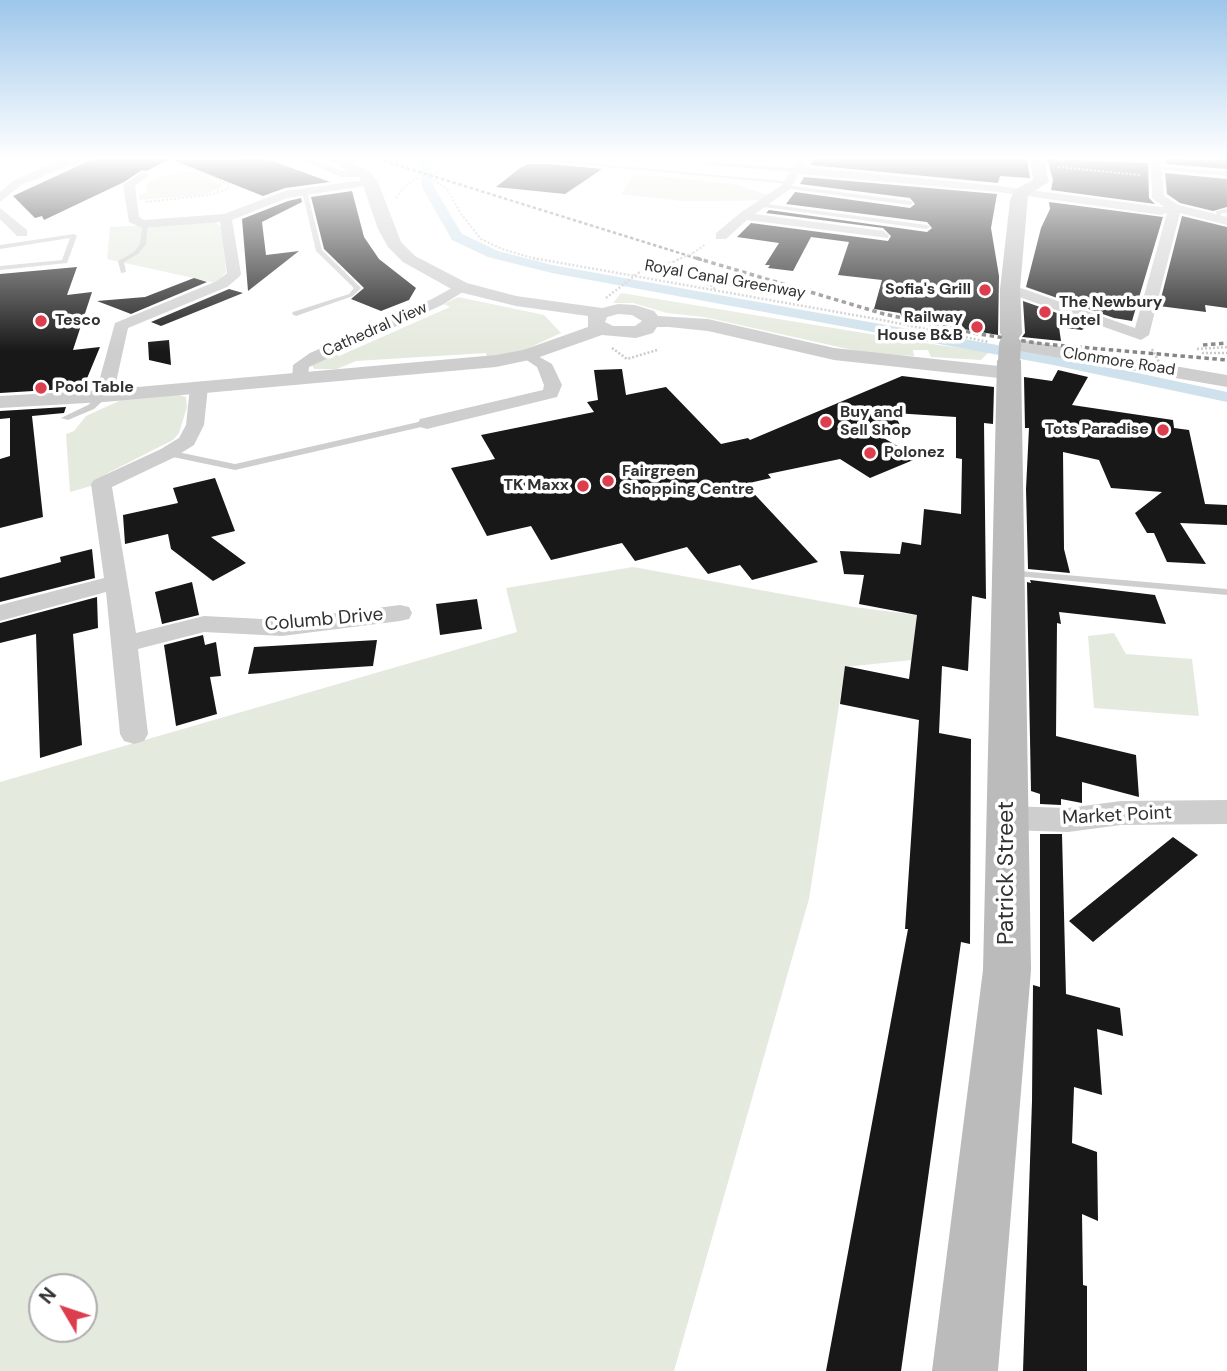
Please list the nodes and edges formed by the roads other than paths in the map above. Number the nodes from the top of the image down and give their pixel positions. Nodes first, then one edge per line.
1 (12, 223) edge
2 (159, 223) edge
3 (227, 223) edge
4 (312, 223) edge
5 (384, 223) edge
6 (736, 223) edge
7 (795, 223) edge
8 (896, 223) edge
9 (1017, 223) edge
10 (1171, 223) edge
11 (145, 224) joint
12 (927, 227) dead end
13 (22, 233) dead end
14 (884, 235) dead end
15 (721, 236) dead end
16 (0, 247) edge
17 (0, 268) edge
18 (122, 272) dead end
19 (461, 286) junction
20 (1010, 289) junction
21 (603, 313) junction
22 (296, 314) dead end
23 (1010, 350) junction
24 (527, 355) junction
25 (301, 379) junction
26 (1227, 380) edge
27 (199, 387) junction
28 (104, 396) junction
29 (0, 402) edge
30 (65, 418) dead end
31 (427, 423) joint
32 (169, 453) junction
33 (1008, 573) junction
34 (117, 582) junction
35 (1227, 592) edge
36 (0, 612) edge
37 (400, 613) dead end
38 (125, 644) junction
39 (134, 734) dead end
40 (1227, 811) edge
41 (1007, 818) junction
42 (965, 1371) edge

1 - 13 street
2 - 11 street
3 - 28 street
4 - 22 lane
5 - 19 street, Clonmore Road
6 - 15 street
7 - 14 street
8 - 12 lane
9 - 20 main road, Patrick Street
10 - 20 street
11 - 18 lane
16 - 17 lane
19 - 21 street, Clonmore Road
19 - 25 street, Cathedral View
20 - 23 main road, Patrick Street
21 - 23 street, Clonmore Road
21 - 24 street
23 - 26 street, Clonmore Road
23 - 33 main road, Patrick Street
24 - 25 street
24 - 31 street
25 - 27 street
27 - 28 street
27 - 32 street
28 - 29 street
28 - 30 lane
31 - 32 lane
32 - 34 street
33 - 35 lane
33 - 41 main road, Patrick Street
34 - 36 street
34 - 38 street
37 - 38 street, Columb Drive
38 - 39 street
40 - 41 street, Market Point
41 - 42 main road, Patrick Street

